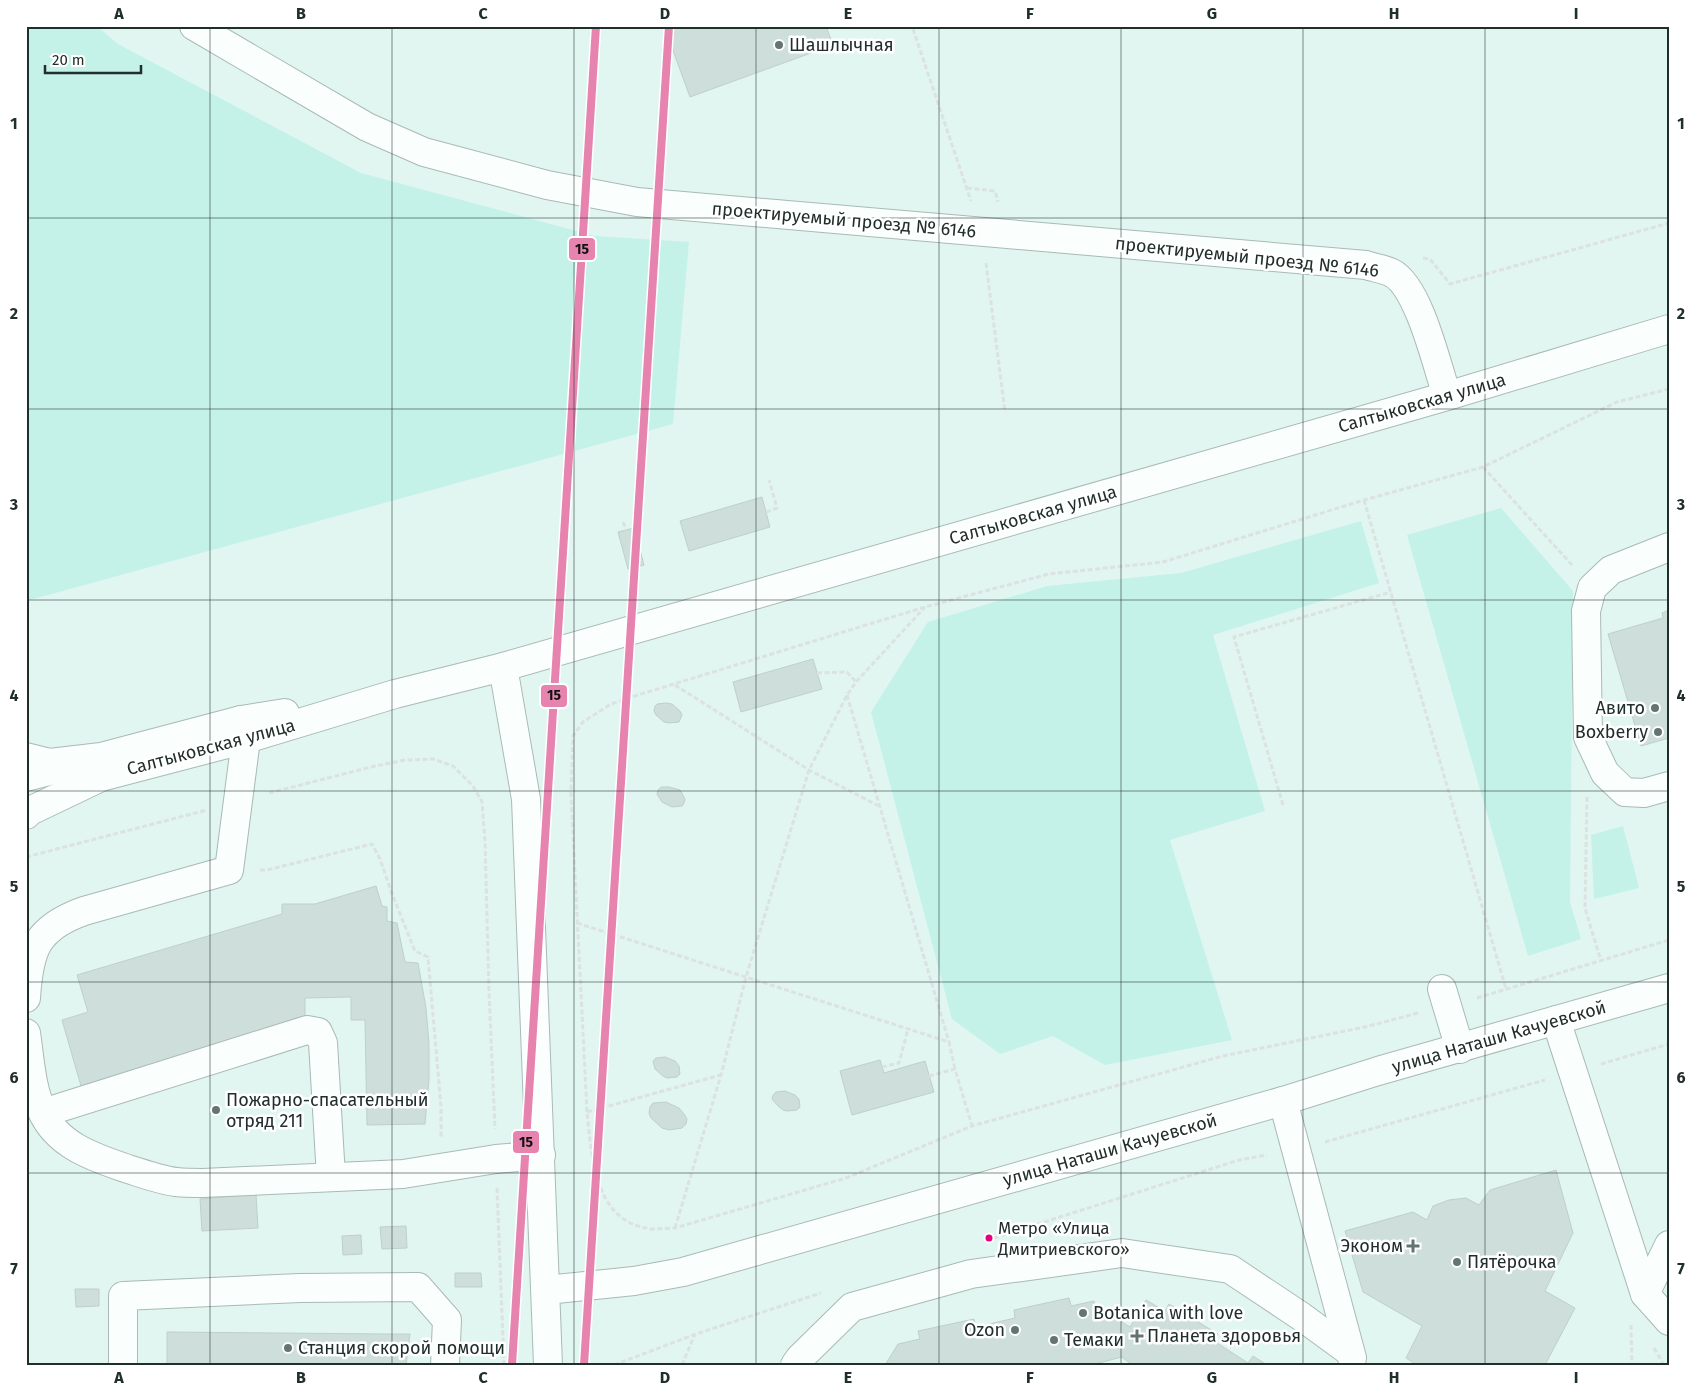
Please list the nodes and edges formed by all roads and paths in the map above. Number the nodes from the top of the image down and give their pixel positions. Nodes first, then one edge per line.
1 (194, 26) edge
2 (1669, 223) edge
3 (1450, 284) dead end
4 (1669, 329) edge
5 (1669, 389) edge
6 (1447, 396) junction
7 (1483, 467) junction
8 (769, 480) dead end
9 (1364, 500) junction
10 (766, 512) dead end
11 (624, 522) dead end
12 (626, 530) dead end
13 (1669, 546) edge
14 (1592, 588) junction
15 (1391, 592) junction
16 (925, 607) junction
17 (503, 667) junction
18 (817, 673) dead end
19 (856, 682) junction
20 (675, 685) junction
21 (847, 695) junction
22 (244, 730) junction
23 (26, 757) edge
24 (101, 767) junction
25 (809, 770) junction
26 (26, 776) edge
27 (1669, 786) edge
28 (1587, 794) dead end
29 (26, 796) edge
30 (237, 802) junction
31 (1283, 805) dead end
32 (880, 807) junction
33 (26, 815) edge
34 (26, 857) edge
35 (229, 870) junction
36 (577, 923) junction
37 (1669, 940) edge
38 (1601, 961) junction
39 (746, 977) junction
40 (1669, 988) edge
41 (1506, 990) junction
42 (1445, 997) junction
43 (26, 998) edge
44 (1556, 1020) junction
45 (908, 1029) junction
46 (26, 1033) edge
47 (948, 1042) junction
48 (1669, 1044) edge
49 (1460, 1049) junction
50 (882, 1067) dead end
51 (955, 1069) junction
52 (1573, 1072) junction
53 (721, 1075) junction
54 (929, 1076) dead end
55 (1283, 1101) junction
56 (587, 1112) junction
57 (43, 1113) junction
58 (972, 1126) junction
59 (1296, 1150) junction
60 (540, 1155) junction
61 (496, 1159) junction
62 (441, 1169) junction
63 (331, 1177) junction
64 (675, 1228) junction
65 (986, 1241) dead end
66 (1669, 1244) edge
67 (546, 1290) junction
68 (827, 1292) dead end
69 (1645, 1294) junction
70 (1669, 1321) edge
71 (696, 1334) junction
72 (1352, 1358) edge
73 (123, 1365) edge
74 (445, 1365) edge
75 (504, 1365) edge
76 (509, 1365) edge
77 (548, 1365) edge
78 (614, 1365) edge
79 (682, 1365) edge
80 (795, 1365) edge

1 - 6 street, проектируемый проезд № 6146
2 - 3 path
4 - 6 street, Салтыковская улица
5 - 7 path
6 - 17 street, Салтыковская улица
7 - 9 path
7 - 14 path
8 - 10 path
9 - 15 path
9 - 16 path
11 - 12 path
13 - 14 street
14 - 27 street
15 - 31 path
15 - 41 path
16 - 19 path
16 - 20 path
17 - 22 street, Салтыковская улица
17 - 60 street
18 - 19 path
19 - 21 path
20 - 25 path
20 - 36 path
21 - 25 path
21 - 32 path
22 - 24 street, Салтыковская улица
22 - 30 street
23 - 24 street
24 - 26 street, Салтыковская улица
24 - 29 street, Салтыковская улица
24 - 33 street
25 - 32 path
25 - 39 path
28 - 38 path
30 - 34 path
30 - 35 street
30 - 61 path
32 - 47 path
35 - 43 street
35 - 62 path
36 - 39 path
36 - 56 path
37 - 38 path
38 - 41 path
39 - 45 path
39 - 53 path
40 - 44 street, улица Наташи Качуевской
41 - 42 path
42 - 49 street
42 - 58 path
44 - 49 street, улица Наташи Качуевской
44 - 52 street
45 - 47 path
45 - 50 path
46 - 57 street
47 - 51 path
48 - 52 path
49 - 55 street, улица Наташи Качуевской
51 - 54 path
51 - 58 path
52 - 59 path
52 - 69 street
53 - 56 path
53 - 64 path
55 - 59 street
55 - 67 street, улица Наташи Качуевской
56 - 64 path
57 - 63 street
57 - 63 street
58 - 64 path
59 - 65 path
59 - 72 street
60 - 61 street
60 - 67 street
61 - 62 street
61 - 75 path
62 - 63 street
66 - 69 street
67 - 77 street
68 - 71 path
69 - 70 street
71 - 78 path
71 - 79 path
72 - 80 street
73 - 74 street
75 - 76 path

